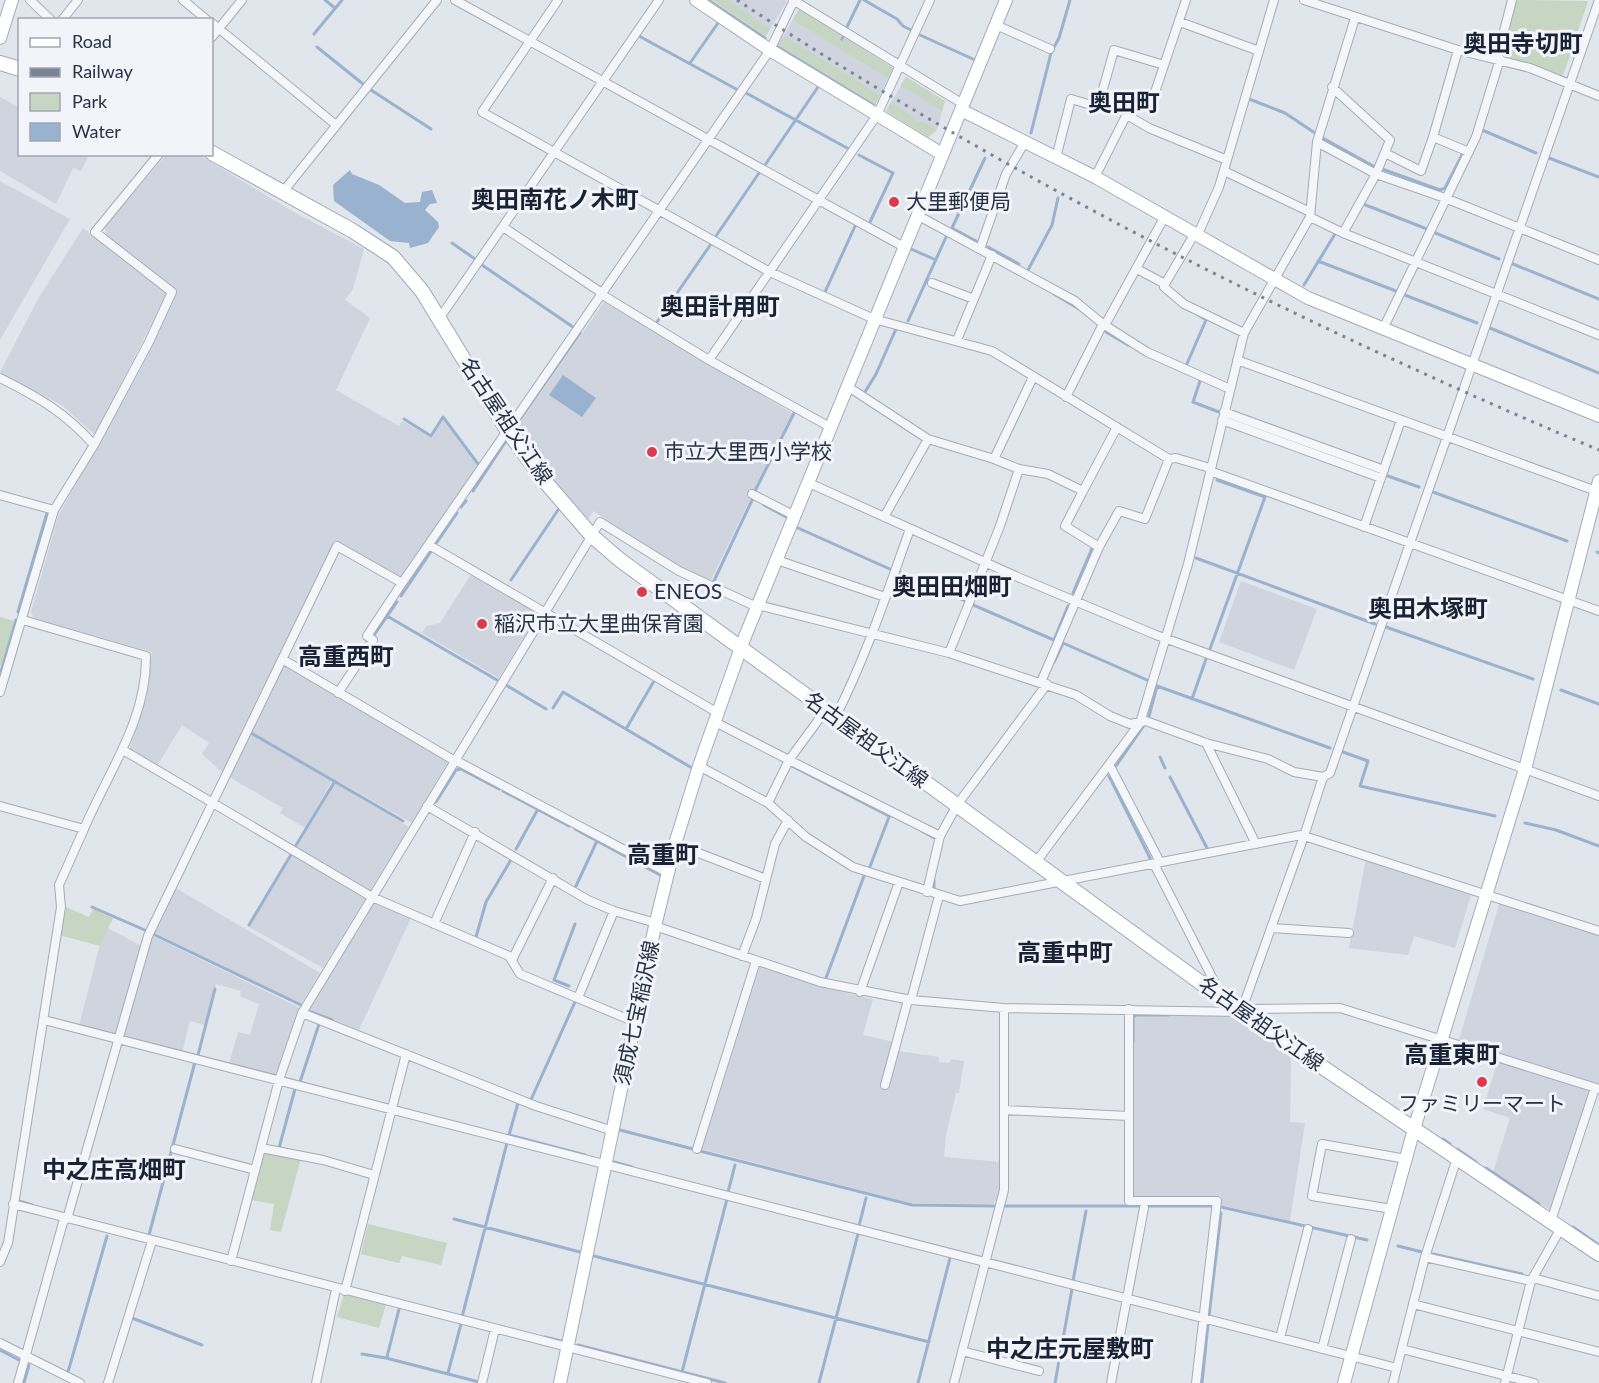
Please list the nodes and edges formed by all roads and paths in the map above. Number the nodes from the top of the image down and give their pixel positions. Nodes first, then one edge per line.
1 (12, 0) edge
2 (30, 0) edge
3 (78, 0) edge
4 (183, 0) edge
5 (242, 0) edge
6 (437, 0) edge
7 (455, 0) edge
8 (558, 0) edge
9 (659, 0) edge
10 (696, 0) edge
11 (794, 0) edge
12 (930, 0) edge
13 (1006, 0) edge
14 (1186, 0) edge
15 (1274, 0) edge
16 (1306, 0) edge
17 (1512, 0) edge
18 (1599, 0) edge
19 (49, 18) edge
20 (64, 18) edge
21 (205, 18) edge
22 (1355, 18) junction
23 (1180, 22) junction
24 (996, 25) junction
25 (215, 26) edge
26 (0, 38) edge
27 (530, 41) junction
28 (1050, 49) dead end
29 (770, 50) junction
30 (1458, 50) junction
31 (1259, 51) junction
32 (1499, 59) junction
33 (0, 63) edge
34 (1164, 65) junction
35 (901, 67) junction
36 (18, 68) edge
37 (603, 82) junction
38 (1569, 84) junction
39 (1332, 87) junction
40 (1599, 96) edge
41 (962, 107) junction
42 (877, 114) junction
43 (1127, 115) junction
44 (336, 124) junction
45 (1433, 137) junction
46 (708, 140) junction
47 (1025, 142) junction
48 (1317, 142) junction
49 (1469, 152) junction
50 (554, 153) junction
51 (1385, 153) junction
52 (213, 154) edge
53 (942, 154) junction
54 (157, 156) edge
55 (1056, 158) junction
56 (1227, 160) junction
57 (1224, 171) junction
58 (1376, 174) junction
59 (1095, 177) junction
60 (282, 193) junction
61 (1445, 198) junction
62 (819, 202) junction
63 (658, 211) junction
64 (917, 215) junction
65 (1310, 215) junction
66 (1165, 216) junction
67 (503, 227) junction
68 (1519, 227) junction
69 (1196, 233) junction
70 (1342, 233) junction
71 (904, 247) junction
72 (980, 249) junction
73 (992, 255) junction
74 (1416, 260) junction
75 (1599, 260) edge
76 (1137, 269) junction
77 (770, 272) junction
78 (1274, 279) junction
79 (932, 283) dead end
80 (1166, 284) junction
81 (601, 294) junction
82 (1497, 294) junction
83 (974, 299) junction
84 (439, 319) junction
85 (874, 319) junction
86 (1104, 324) junction
87 (1383, 329) junction
88 (1244, 333) junction
89 (1599, 335) edge
90 (957, 340) junction
91 (709, 360) junction
92 (1237, 360) junction
93 (1472, 365) junction
94 (1033, 377) junction
95 (0, 378) edge
96 (847, 386) junction
97 (1230, 389) junction
98 (1066, 397) junction
99 (1223, 416) junction
100 (1599, 416) edge
101 (1401, 420) junction
102 (830, 427) junction
103 (1117, 427) junction
104 (507, 430) junction
105 (1447, 437) junction
106 (928, 439) junction
107 (94, 445) junction
108 (994, 459) junction
109 (1169, 459) junction
110 (1019, 469) junction
111 (1210, 469) junction
112 (1382, 474) junction
113 (809, 483) junction
114 (1598, 488) edge
115 (1083, 491) junction
116 (752, 494) dead end
117 (0, 495) edge
118 (54, 510) junction
119 (795, 516) junction
120 (884, 518) junction
121 (1364, 527) junction
122 (910, 529) junction
123 (592, 536) junction
124 (1409, 543) junction
125 (429, 545) junction
126 (1099, 547) junction
127 (777, 560) junction
128 (986, 562) junction
129 (402, 583) junction
130 (885, 597) junction
131 (1568, 600) junction
132 (1076, 602) junction
133 (758, 606) junction
134 (1599, 611) edge
135 (545, 612) junction
136 (23, 620) junction
137 (873, 632) junction
138 (1166, 638) junction
139 (740, 649) junction
140 (949, 653) junction
141 (282, 660) junction
142 (1044, 683) junction
143 (0, 692) edge
144 (338, 693) junction
145 (1353, 707) junction
146 (830, 714) junction
147 (716, 717) junction
148 (1140, 723) junction
149 (1206, 743) junction
150 (123, 750) junction
151 (455, 760) junction
152 (789, 760) junction
153 (699, 766) junction
154 (1110, 766) junction
155 (1525, 770) junction
156 (1323, 777) junction
157 (1599, 796) edge
158 (212, 802) junction
159 (768, 803) junction
160 (957, 805) junction
161 (0, 806) edge
162 (427, 806) junction
163 (788, 820) junction
164 (84, 829) junction
165 (475, 832) junction
166 (940, 836) junction
167 (1304, 836) junction
168 (675, 844) junction
169 (1256, 844) junction
170 (1036, 862) junction
171 (1157, 863) junction
172 (668, 873) junction
173 (553, 878) junction
174 (766, 879) junction
175 (899, 882) junction
176 (1064, 882) junction
177 (927, 892) junction
178 (1486, 895) junction
179 (939, 896) junction
180 (372, 897) junction
181 (614, 911) junction
182 (434, 924) junction
183 (656, 924) junction
184 (1271, 928) junction
185 (1599, 931) edge
186 (1349, 933) dead end
187 (742, 956) junction
188 (513, 960) junction
189 (756, 961) junction
190 (1212, 991) junction
191 (860, 992) junction
192 (578, 998) junction
193 (910, 1000) junction
194 (1004, 1008) junction
195 (1129, 1009) junction
196 (1240, 1011) junction
197 (302, 1012) junction
198 (44, 1020) junction
199 (635, 1022) junction
200 (120, 1039) junction
201 (1442, 1040) junction
202 (406, 1054) junction
203 (279, 1080) junction
204 (885, 1085) dead end
205 (1597, 1089) edge
206 (391, 1110) junction
207 (1004, 1110) junction
208 (1129, 1116) junction
209 (1414, 1129) junction
210 (612, 1131) junction
211 (261, 1148) junction
212 (175, 1149) dead end
213 (697, 1149) dead end
214 (1457, 1158) junction
215 (1406, 1159) junction
216 (606, 1163) junction
217 (255, 1170) junction
218 (374, 1175) junction
219 (14, 1204) junction
220 (1144, 1208) dead end
221 (1392, 1209) junction
222 (66, 1219) junction
223 (1556, 1225) junction
224 (1308, 1229) dead end
225 (1351, 1239) dead end
226 (152, 1241) junction
227 (1599, 1254) edge
228 (1425, 1257) junction
229 (231, 1261) junction
230 (0, 1262) edge
231 (985, 1262) junction
232 (1532, 1280) junction
233 (336, 1289) junction
234 (345, 1291) junction
235 (1599, 1296) edge
236 (1127, 1299) junction
237 (1413, 1304) junction
238 (1204, 1319) junction
239 (495, 1329) junction
240 (1519, 1331) junction
241 (1280, 1338) junction
242 (0, 1343) edge
243 (567, 1347) junction
244 (1322, 1349) junction
245 (1402, 1349) junction
246 (962, 1351) junction
247 (1599, 1352) edge
248 (26, 1356) junction
249 (1351, 1357) junction
250 (1397, 1368) junction
251 (1039, 1371) dead end
252 (1506, 1380) edge
253 (18, 1383) edge
254 (80, 1383) edge
255 (108, 1383) edge
256 (316, 1383) edge
257 (482, 1383) edge
258 (560, 1383) edge
259 (707, 1383) edge
260 (954, 1383) edge
261 (1111, 1383) edge
262 (1196, 1383) edge
263 (1344, 1383) edge
264 (1393, 1383) edge
265 (1534, 1383) edge

1 - 26 street
2 - 19 street
3 - 20 street
4 - 21 street
5 - 25 street
6 - 44 street
7 - 27 street
8 - 27 street
9 - 37 street
10 - 29 street
11 - 29 street
11 - 35 street
12 - 35 street
13 - 24 street, 須成七宝稲沢線
14 - 23 street
15 - 31 street
16 - 22 street
17 - 32 street
18 - 38 street
22 - 30 street
22 - 39 street
23 - 31 street
23 - 34 street
24 - 28 street
24 - 41 street, 須成七宝稲沢線
25 - 44 street
27 - 37 street
27 - 50 street
29 - 42 street
29 - 46 street
30 - 32 street
30 - 45 street
31 - 56 street
32 - 38 street
32 - 49 street
33 - 36 main road
34 - 43 street
34 - 55 street
35 - 41 street
35 - 42 street
37 - 46 street
37 - 50 street
38 - 40 street
38 - 68 street
39 - 48 street
39 - 51 street
41 - 47 street
41 - 53 street, 須成七宝稲沢線
42 - 53 street
42 - 62 street
43 - 56 street
43 - 59 street
44 - 60 street
45 - 49 street
45 - 51 street
46 - 62 street
46 - 63 street
47 - 55 street
47 - 72 street
48 - 58 street
48 - 65 street
49 - 61 street
50 - 63 street
50 - 67 street
51 - 58 street
52 - 60 main road, 名古屋祖父江線
53 - 64 street, 須成七宝稲沢線
54 - 107 street
55 - 59 street
56 - 57 street
57 - 65 street
57 - 69 street
58 - 61 street
58 - 70 street
59 - 66 street
60 - 84 main road, 名古屋祖父江線
61 - 68 street
61 - 74 street
62 - 71 street
62 - 77 street
63 - 77 street
63 - 81 street
64 - 71 street, 須成七宝稲沢線
64 - 72 street
65 - 70 street
65 - 78 street
66 - 69 street
66 - 76 street
67 - 81 street
67 - 84 street
68 - 75 street
68 - 82 street
69 - 78 street
69 - 80 street
70 - 74 street
71 - 85 street, 須成七宝稲沢線
72 - 73 street
73 - 83 street
73 - 86 street
74 - 82 street
74 - 87 street
76 - 80 street
76 - 86 street
77 - 85 street
77 - 91 street
78 - 87 street
78 - 88 street
79 - 83 street
80 - 88 street
81 - 91 street
81 - 104 street
82 - 89 street
82 - 93 street
83 - 90 street
84 - 104 main road, 名古屋祖父江線
85 - 90 street
85 - 96 street, 須成七宝稲沢線
86 - 97 street
86 - 98 street
87 - 93 street
88 - 92 street
90 - 94 street
91 - 102 street
92 - 97 street
92 - 101 street
93 - 100 street
93 - 105 street
94 - 98 street
94 - 108 street
95 - 107 street
96 - 102 street, 須成七宝稲沢線
96 - 106 street
97 - 99 street
98 - 103 street
99 - 111 street
99 - 112 street
101 - 105 street
101 - 112 street
102 - 113 street, 須成七宝稲沢線
103 - 109 street
103 - 115 street
104 - 123 main road, 名古屋祖父江線
104 - 125 street
105 - 114 street
105 - 124 street
106 - 108 street
106 - 120 street
107 - 118 street
108 - 110 street
109 - 111 street
109 - 126 street
110 - 115 street
110 - 128 street
111 - 121 street
111 - 138 street
112 - 121 street
113 - 119 street, 須成七宝稲沢線
113 - 120 street
114 - 131 street
115 - 126 street
116 - 119 street
117 - 118 street
118 - 136 street
119 - 127 street, 須成七宝稲沢線
120 - 122 street
121 - 124 street
122 - 128 street
122 - 130 street
123 - 133 street
123 - 135 street
123 - 139 main road, 名古屋祖父江線
124 - 131 street
124 - 145 street
125 - 129 street
125 - 135 street
126 - 132 street
127 - 130 street
127 - 133 street, 須成七宝稲沢線
128 - 132 street
128 - 140 street
129 - 141 street
129 - 144 street
130 - 137 street
131 - 134 street
131 - 155 street
132 - 138 street
132 - 142 street
133 - 137 street
133 - 139 street, 須成七宝稲沢線
135 - 147 street
135 - 151 street
136 - 143 street
136 - 150 street
137 - 140 street
137 - 146 street
138 - 145 street
138 - 148 street
139 - 146 main road, 名古屋祖父江線
139 - 147 street, 須成七宝稲沢線
140 - 142 street
141 - 144 street
141 - 158 street
142 - 148 street
142 - 160 street
144 - 151 street
145 - 155 street
145 - 156 street
146 - 152 street
146 - 160 main road, 名古屋祖父江線
147 - 152 street
147 - 153 street, 須成七宝稲沢線
148 - 149 street
148 - 154 street
149 - 156 street
149 - 169 street
150 - 158 street
150 - 164 street
151 - 162 street
151 - 172 street
152 - 159 street
152 - 166 street
153 - 159 street
153 - 168 street, 須成七宝稲沢線
154 - 170 street
154 - 171 street
155 - 157 street
155 - 178 street
156 - 167 street
158 - 180 street
158 - 200 street
159 - 163 street
160 - 166 street
160 - 170 main road, 名古屋祖父江線
161 - 164 street
162 - 165 street
162 - 180 street
163 - 174 street
163 - 175 street
164 - 198 street
165 - 173 street
165 - 182 street
166 - 177 street
167 - 169 street
167 - 178 street
167 - 184 street
168 - 172 street, 須成七宝稲沢線
168 - 174 street
169 - 171 street
170 - 176 main road, 名古屋祖父江線
171 - 176 street
171 - 190 street
172 - 183 street, 須成七宝稲沢線
173 - 181 street
173 - 188 street
174 - 187 street
175 - 177 street
175 - 191 street
176 - 179 street
176 - 190 main road, 名古屋祖父江線
177 - 179 street
178 - 185 street
178 - 201 street
179 - 193 street
180 - 182 street
180 - 197 street
181 - 183 street
181 - 192 street
182 - 188 street
183 - 187 street
183 - 199 street, 須成七宝稲沢線
184 - 186 street
184 - 196 street
187 - 189 street
188 - 192 street
189 - 191 street
189 - 213 street
190 - 196 main road, 名古屋祖父江線
191 - 193 street
192 - 199 street
193 - 194 street
193 - 204 street
194 - 195 street
194 - 207 street
195 - 196 street
195 - 208 street
196 - 201 street
196 - 209 main road, 名古屋祖父江線
197 - 202 street
197 - 203 street
198 - 200 street
198 - 219 street
199 - 210 street, 須成七宝稲沢線
200 - 203 street
200 - 222 street
201 - 205 street
201 - 209 street
202 - 206 street
202 - 210 street
203 - 206 street
203 - 211 street
205 - 223 street
206 - 216 street
206 - 218 street
207 - 208 street
207 - 231 street
208 - 238 street
209 - 214 main road, 名古屋祖父江線
209 - 215 street
210 - 216 street, 須成七宝稲沢線
211 - 217 street
211 - 218 street
212 - 217 street
214 - 223 main road, 名古屋祖父江線
214 - 228 street
215 - 221 street
215 - 221 street
216 - 231 street
216 - 243 street, 須成七宝稲沢線
217 - 229 street
218 - 234 street
219 - 222 street
219 - 230 street
220 - 236 street
221 - 249 street
222 - 226 street
222 - 248 street
223 - 227 main road, 名古屋祖父江線
223 - 232 street
224 - 241 street
225 - 244 street
226 - 229 street
226 - 255 street
228 - 232 street
228 - 237 street
229 - 233 street
231 - 236 street
231 - 246 street
232 - 235 street
232 - 240 street
233 - 234 street
233 - 256 street
234 - 239 street
236 - 238 street
236 - 261 street
237 - 240 street
237 - 245 street
238 - 241 street
238 - 262 street
239 - 243 street
239 - 257 street
240 - 247 street
240 - 252 street
241 - 244 street
242 - 248 street
243 - 258 street, 須成七宝稲沢線
243 - 259 street
244 - 249 street
245 - 250 street
245 - 252 street
246 - 251 street
246 - 260 street
248 - 253 street
248 - 254 street
249 - 250 street
249 - 263 street
250 - 264 street
252 - 265 street

